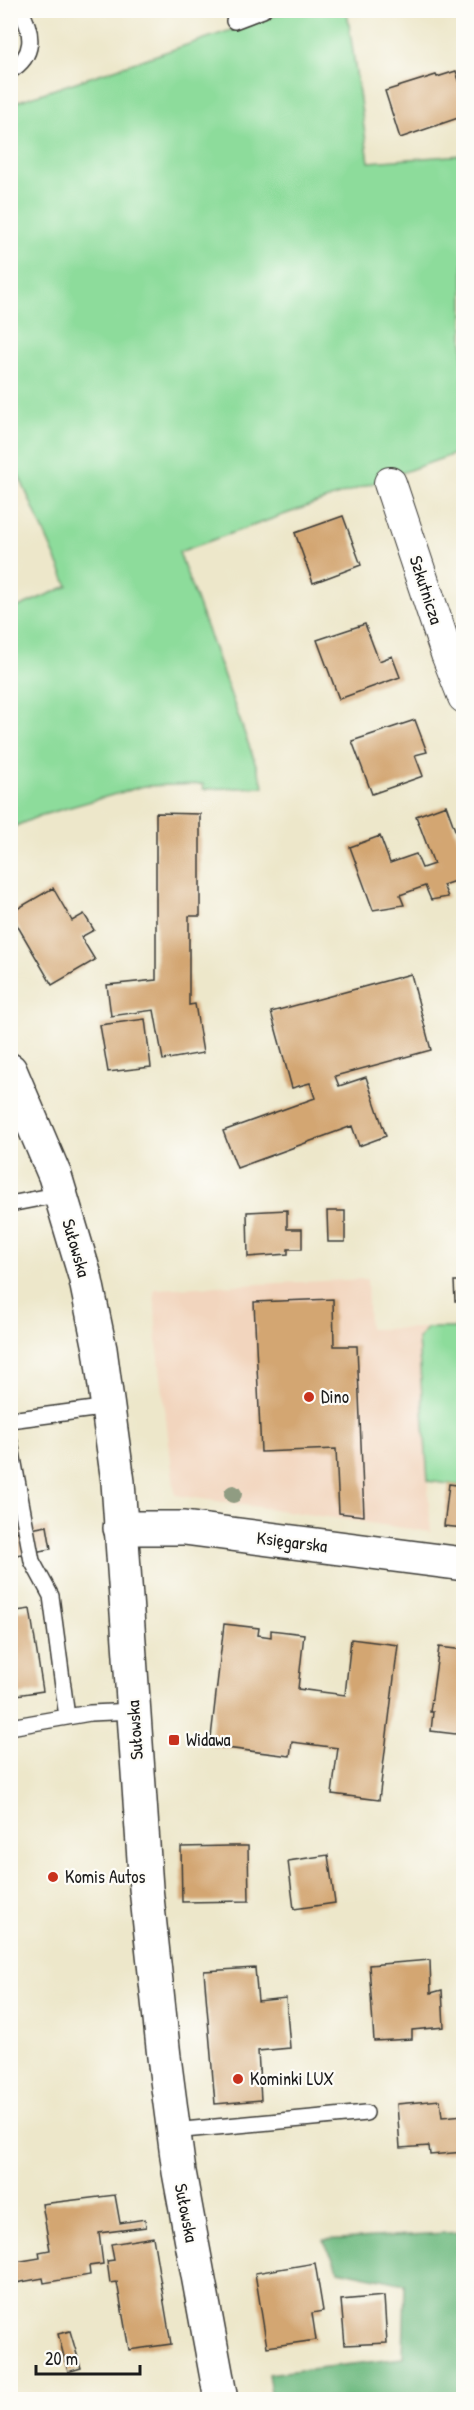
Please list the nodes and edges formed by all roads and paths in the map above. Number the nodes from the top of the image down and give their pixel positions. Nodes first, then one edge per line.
1 (20, 10) edge
2 (263, 10) edge
3 (234, 21) dead end
4 (10, 71) edge
5 (390, 483) dead end
6 (464, 697) edge
7 (10, 1070) edge
8 (61, 1194) junction
9 (10, 1204) edge
10 (110, 1407) junction
11 (10, 1420) edge
12 (10, 1442) edge
13 (120, 1528) junction
14 (464, 1564) edge
15 (134, 1711) junction
16 (67, 1717) junction
17 (10, 1727) edge
18 (366, 2113) dead end
19 (173, 2131) junction
20 (221, 2400) edge

1 - 4 lane
2 - 3 lane
5 - 6 street, Szkutnicza
7 - 8 main road, Sułowska
8 - 9 lane
8 - 10 main road, Sułowska
10 - 11 lane
10 - 13 main road, Sułowska
12 - 16 lane
13 - 14 main road, Księgarska
13 - 15 main road, Sułowska
15 - 16 lane
15 - 19 main road, Sułowska
16 - 17 lane
18 - 19 lane
19 - 20 main road, Sułowska

